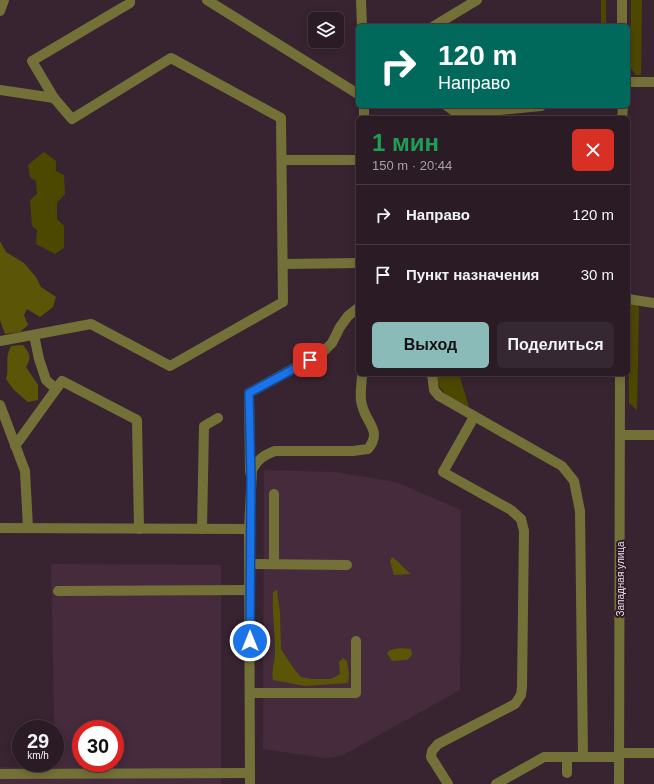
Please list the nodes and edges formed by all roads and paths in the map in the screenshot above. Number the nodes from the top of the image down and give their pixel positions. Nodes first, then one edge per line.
1 (4, 0) edge
2 (130, 0) edge
3 (207, 0) edge
4 (361, 0) edge
5 (622, 0) edge
6 (474, 1) edge
7 (0, 11) edge
8 (362, 24) edge
9 (437, 24) edge
10 (622, 24) edge
11 (630, 82) edge
12 (654, 82) edge
13 (0, 90) edge
14 (356, 93) edge
15 (54, 98) junction
16 (450, 108) edge
17 (520, 108) edge
18 (282, 160) junction
19 (356, 160) edge
20 (356, 263) edge
21 (283, 264) junction
22 (630, 299) edge
23 (654, 303) edge
24 (356, 310) edge
25 (34, 335) junction
26 (0, 341) edge
27 (362, 376) edge
28 (432, 376) edge
29 (620, 376) edge
30 (56, 389) junction
31 (0, 405) edge
32 (474, 417) junction
33 (218, 418) dead end
34 (620, 435) junction
35 (654, 435) edge
36 (15, 446) junction
37 (251, 480) junction
38 (274, 494) dead end
39 (0, 528) edge
40 (28, 528) junction
41 (139, 529) junction
42 (202, 529) junction
43 (249, 529) junction
44 (250, 564) junction
45 (274, 564) junction
46 (347, 565) dead end
47 (249, 590) junction
48 (58, 591) dead end
49 (356, 641) dead end
50 (250, 693) junction
51 (654, 753) edge
52 (620, 755) junction
53 (567, 757) junction
54 (583, 757) junction
55 (567, 772) dead end
56 (204, 773) junction
57 (250, 773) junction
58 (0, 774) edge
59 (204, 784) edge
60 (250, 784) edge
61 (448, 784) edge
62 (496, 784) edge
63 (619, 784) edge

1 - 7 street
2 - 15 street
3 - 14 street
4 - 8 street
5 - 10 street
6 - 9 street
11 - 12 street
13 - 15 street
15 - 18 street
16 - 17 street
18 - 19 street
18 - 21 street
20 - 21 street
21 - 25 street
22 - 23 street
24 - 37 street
25 - 26 street
25 - 30 street
27 - 37 street
28 - 32 street
29 - 34 street, Западная улица
30 - 36 street
30 - 41 street
31 - 36 street
32 - 54 street
32 - 61 street
33 - 42 street
34 - 35 street
34 - 52 street, Западная улица
36 - 40 street
37 - 43 street
38 - 45 street
39 - 40 street
40 - 41 street
41 - 42 street
42 - 43 street
43 - 44 street
44 - 45 street
44 - 47 street
45 - 46 street
47 - 48 street
47 - 50 street
49 - 50 street
50 - 57 street
51 - 52 street
52 - 54 street
52 - 63 street, Западная улица
53 - 54 street
53 - 55 street
53 - 62 street
56 - 57 street
56 - 58 street
56 - 59 street
57 - 60 street

